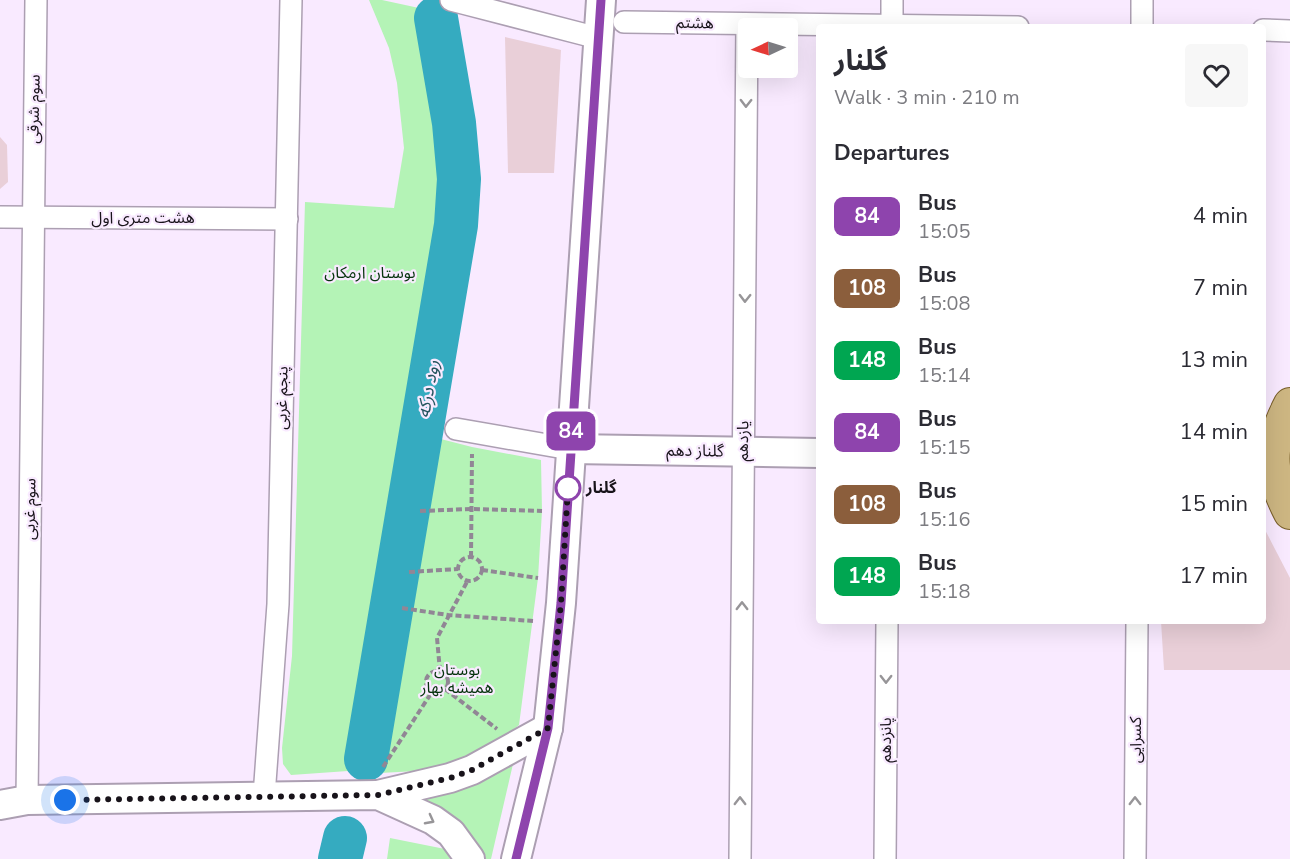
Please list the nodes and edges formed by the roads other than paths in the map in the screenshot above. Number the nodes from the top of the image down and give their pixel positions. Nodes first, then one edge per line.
1 (36, 0) edge
2 (291, 0) edge
3 (451, 0) edge
4 (601, 0) edge
5 (892, 0) edge
6 (1142, 0) edge
7 (624, 22) dead end
8 (738, 24) edge
9 (892, 24) edge
10 (1142, 24) edge
11 (798, 25) edge
12 (816, 25) edge
13 (1266, 30) edge
14 (1290, 31) edge
15 (598, 38) junction
16 (746, 78) edge
17 (0, 217) edge
18 (33, 217) junction
19 (287, 219) junction
20 (1290, 404) edge
21 (456, 429) dead end
22 (570, 449) junction
23 (743, 452) junction
24 (816, 453) edge
25 (1268, 460) edge
26 (1290, 513) edge
27 (887, 624) edge
28 (1137, 624) edge
29 (548, 728) junction
30 (0, 791) edge
31 (378, 795) junction
32 (264, 796) junction
33 (13, 802) edge
34 (470, 859) edge
35 (516, 859) edge
36 (740, 859) edge
37 (885, 859) edge
38 (1135, 859) edge

1 - 18 street, سوم شرقی
2 - 19 street, پنجم غربی
3 - 15 street
4 - 15 street
5 - 9 street
6 - 10 street
7 - 8 street, هشتم
11 - 12 street, هشتم
13 - 14 street
15 - 22 street
16 -> 23 street, یازدهم
17 - 18 street, هشت‌ متری اول
18 - 19 street, هشت‌ متری اول
18 - 33 street, سوم غربی
19 - 32 street, پنجم غربی
20 - 25 main road
21 - 22 street
22 - 23 street, گلناز دهم
22 - 29 street
23 - 24 street, گلناز دهم
36 -> 23 street, یازدهم
25 - 26 main road
27 -> 37 street, پانزدهم
38 -> 28 street, کسرایی
29 - 31 street
29 - 35 street
30 - 33 street
31 - 32 street
31 -> 34 street
32 - 33 street

